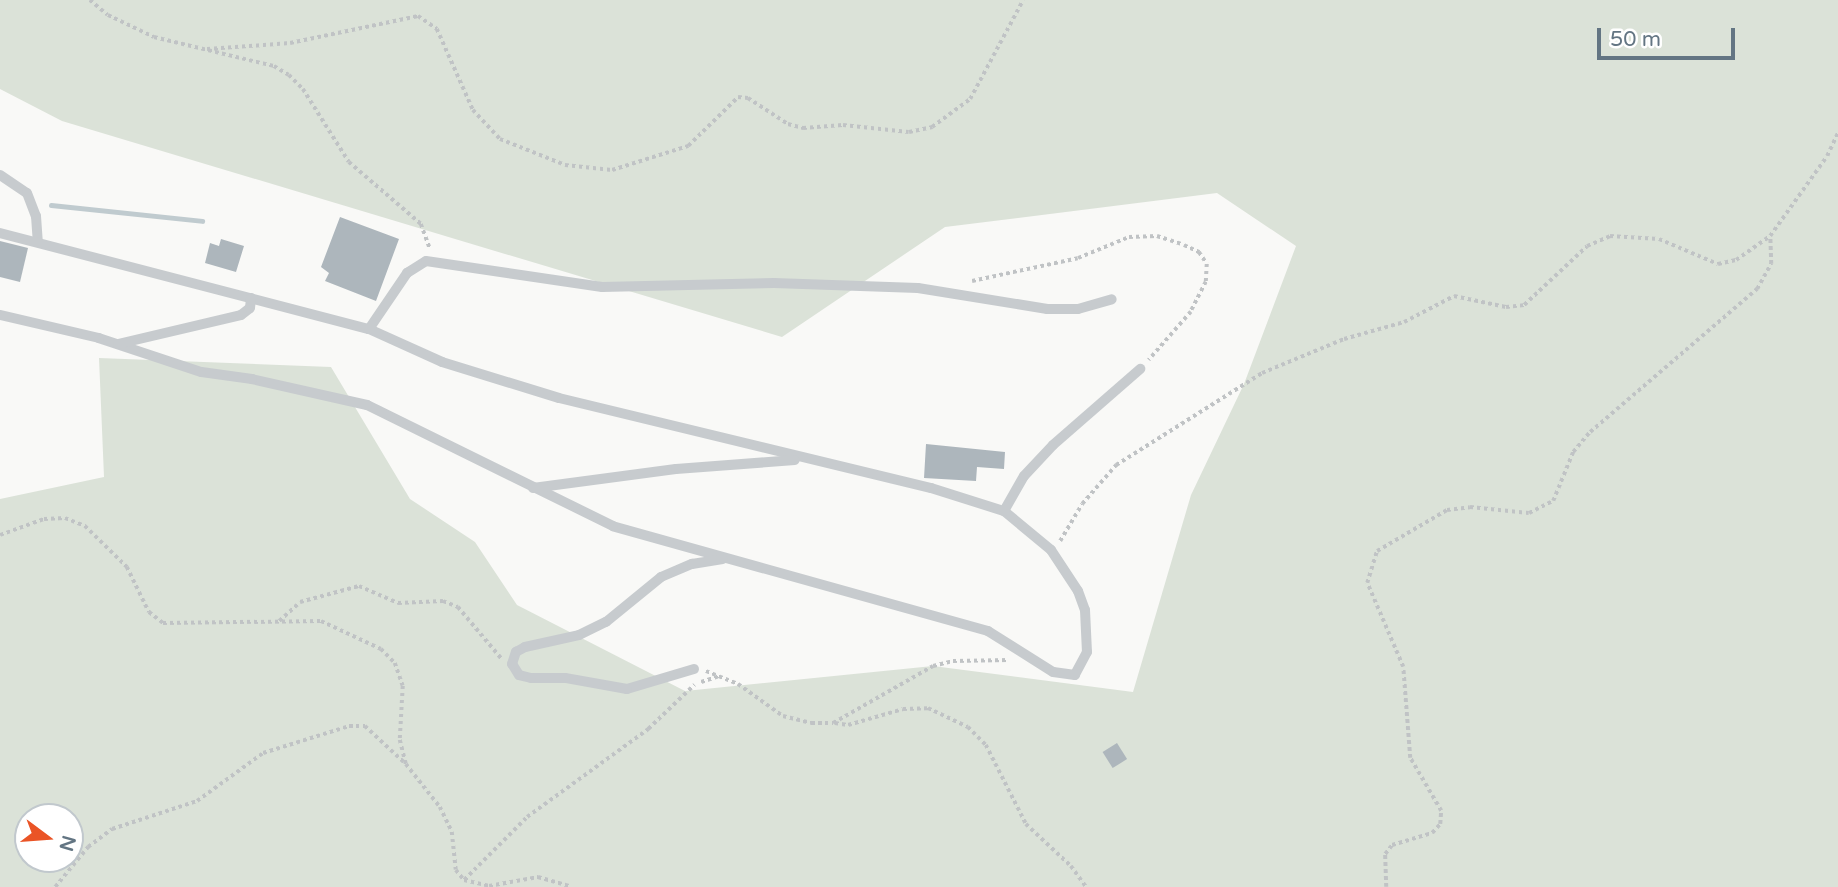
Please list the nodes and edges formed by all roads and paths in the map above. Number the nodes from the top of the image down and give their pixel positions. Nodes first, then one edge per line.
1 (90, 0) edge
2 (1023, 0) edge
3 (207, 49) junction
4 (1838, 132) edge
5 (0, 175) edge
6 (0, 233) edge
7 (1770, 236) junction
8 (38, 242) junction
9 (431, 262) junction
10 (966, 283) dead end
11 (251, 298) junction
12 (1112, 299) dead end
13 (0, 315) edge
14 (369, 329) junction
15 (117, 344) junction
16 (1140, 369) joint
17 (801, 460) junction
18 (532, 489) junction
19 (1004, 511) junction
20 (0, 535) edge
21 (1051, 550) junction
22 (726, 558) junction
23 (278, 622) junction
24 (1039, 663) junction
25 (512, 664) junction
26 (694, 668) joint
27 (719, 676) junction
28 (833, 723) junction
29 (406, 764) junction
30 (464, 880) junction
31 (55, 887) edge
32 (572, 887) edge
33 (1086, 887) edge
34 (1386, 887) edge

1 - 3 path
2 - 3 path
3 - 9 path
4 - 7 path
5 - 8 lane
6 - 8 lane
7 - 21 path
7 - 34 path
8 - 11 lane
9 - 12 lane
9 - 14 lane
10 - 16 path
11 - 14 lane
11 - 15 lane
13 - 15 lane
14 - 17 lane
15 - 18 lane
16 - 19 lane
17 - 18 lane
17 - 19 lane
18 - 22 lane
19 - 21 lane
20 - 23 path
21 - 24 lane
22 - 24 lane
22 - 25 lane
23 - 25 path
23 - 29 path
24 - 28 path
25 - 26 lane
26 - 27 path
27 - 28 path
27 - 30 path
28 - 33 path
29 - 30 path
29 - 31 path
30 - 32 path

